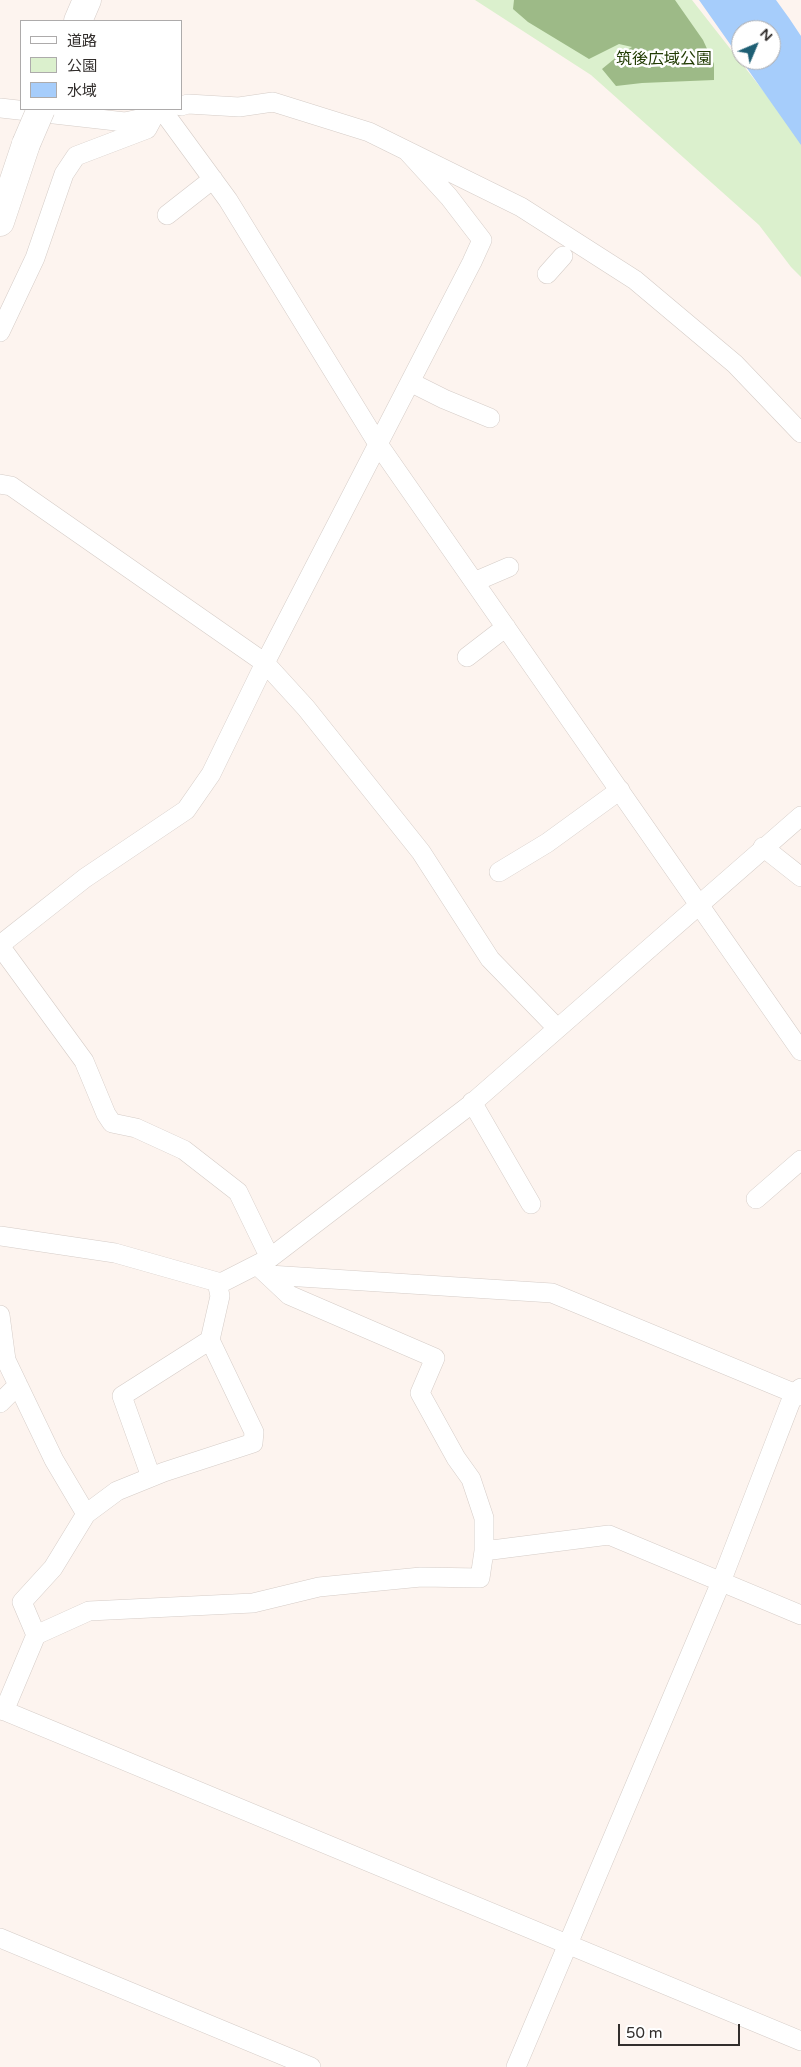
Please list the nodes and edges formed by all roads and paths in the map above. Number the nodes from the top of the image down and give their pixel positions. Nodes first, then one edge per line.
1 (87, 0) edge
2 (78, 20) edge
3 (182, 106) edge
4 (0, 108) edge
5 (41, 110) edge
6 (169, 111) edge
7 (407, 151) junction
8 (213, 179) junction
9 (166, 214) dead end
10 (0, 222) edge
11 (563, 256) dead end
12 (547, 274) dead end
13 (0, 332) edge
14 (410, 382) junction
15 (490, 418) dead end
16 (801, 433) edge
17 (378, 444) junction
18 (0, 484) edge
19 (509, 567) dead end
20 (474, 582) junction
21 (506, 627) junction
22 (467, 657) dead end
23 (265, 662) junction
24 (620, 790) junction
25 (801, 816) edge
26 (764, 847) junction
27 (499, 872) dead end
28 (801, 877) edge
29 (700, 904) junction
30 (0, 945) edge
31 (557, 1028) junction
32 (801, 1051) edge
33 (472, 1102) junction
34 (801, 1160) edge
35 (756, 1198) dead end
36 (531, 1204) dead end
37 (0, 1236) edge
38 (265, 1266) junction
39 (217, 1282) junction
40 (0, 1316) edge
41 (210, 1340) junction
42 (18, 1385) junction
43 (799, 1392) edge
44 (0, 1403) edge
45 (151, 1477) junction
46 (86, 1514) junction
47 (484, 1551) junction
48 (721, 1582) junction
49 (801, 1615) edge
50 (36, 1635) junction
51 (2, 1710) edge
52 (0, 1938) edge
53 (568, 1945) junction
54 (801, 2041) edge
55 (311, 2067) edge
56 (516, 2067) edge

1 - 2 highway
3 - 7 street
4 - 6 street
5 - 10 highway, bridge
6 - 8 street
6 - 13 street
7 - 14 street
7 - 16 street
8 - 9 street
8 - 17 street
11 - 12 street
14 - 15 street
14 - 17 street
17 - 20 street
17 - 23 street
18 - 23 street
19 - 20 street
20 - 21 street
21 - 22 street
21 - 24 street
23 - 30 street
23 - 31 street
24 - 27 street
24 - 29 street
25 - 26 street
26 - 28 street
26 - 29 street
29 - 31 street
29 - 32 street
30 - 38 street
31 - 33 street
33 - 36 street
33 - 38 street
34 - 35 street
37 - 39 street
38 - 39 street
38 - 43 street
38 - 47 street
39 - 41 street
40 - 42 street
41 - 45 street
41 - 45 street
42 - 44 street
42 - 46 street
43 - 48 street
45 - 46 street
46 - 50 street
47 - 48 street
47 - 50 street
48 - 49 street
48 - 53 street
50 - 51 street
51 - 53 street
52 - 55 street
53 - 54 street
53 - 56 street

